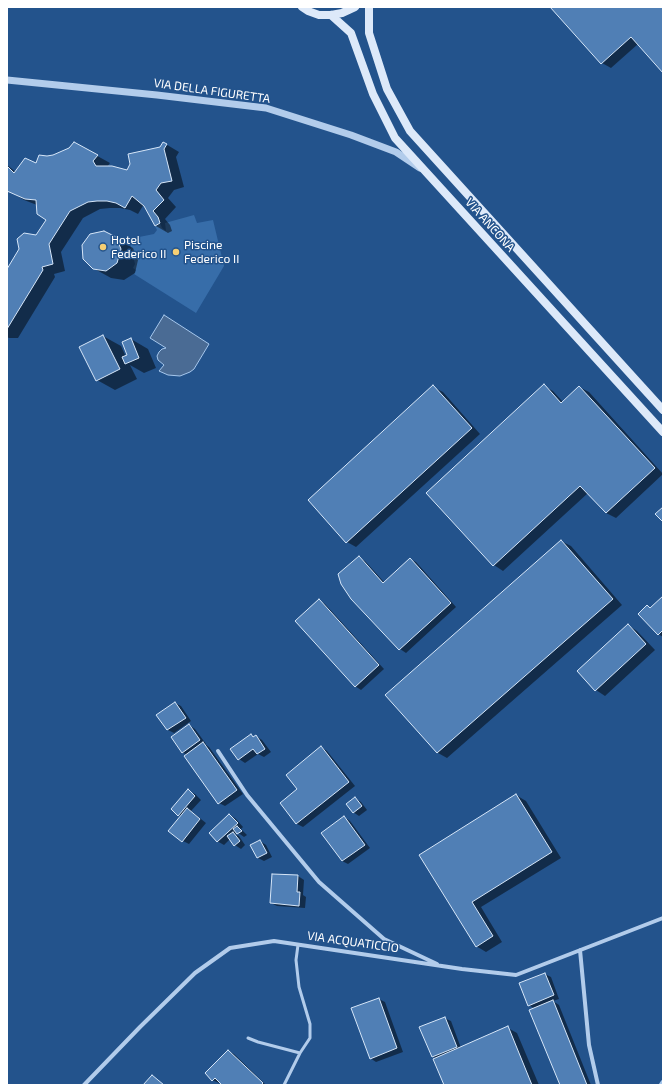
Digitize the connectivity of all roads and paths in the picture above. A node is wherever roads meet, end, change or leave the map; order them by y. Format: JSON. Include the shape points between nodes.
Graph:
{"nodes":[{"id":1,"x":302,"y":7,"type":"edge"},
{"id":2,"x":356,"y":7,"type":"edge"},
{"id":3,"x":369,"y":7,"type":"edge"},
{"id":4,"x":331,"y":15,"type":"junction"},
{"id":5,"x":7,"y":80,"type":"edge"},
{"id":6,"x":426,"y":173,"type":"junction"},
{"id":7,"x":663,"y":410,"type":"edge"},
{"id":8,"x":663,"y":432,"type":"edge"},
{"id":9,"x":218,"y":751,"type":"dead end"},
{"id":10,"x":663,"y":918,"type":"edge"},
{"id":11,"x":298,"y":945,"type":"junction"},
{"id":12,"x":580,"y":950,"type":"junction"},
{"id":13,"x":441,"y":965,"type":"junction"},
{"id":14,"x":248,"y":1038,"type":"dead end"},
{"id":15,"x":300,"y":1054,"type":"junction"},
{"id":16,"x":84,"y":1085,"type":"edge"},
{"id":17,"x":284,"y":1085,"type":"edge"},
{"id":18,"x":598,"y":1085,"type":"edge"}],
"edges":[{"from":1,"to":4,"type":"main road","via":[[319,15]]},
{"from":2,"to":4,"type":"main road","via":[[342,14]]},
{"from":3,"to":7,"type":"main road","name":"VIA ANCONA","via":[[369,33],[387,89],[410,131]]},
{"from":4,"to":6,"type":"main road","name":"VIA ANCONA","via":[[351,33],[373,94],[395,138]]},
{"from":5,"to":6,"type":"street","name":"VIA DELLA FIGURETTA","via":[[266,108],[396,152]]},
{"from":6,"to":8,"type":"main road","name":"VIA ANCONA"},
{"from":9,"to":13,"type":"street","via":[[247,795],[320,882],[384,938]]},
{"from":10,"to":12,"type":"street","name":"VIA ACQUATICCIO"},
{"from":11,"to":13,"type":"street","name":"VIA ACQUATICCIO"},
{"from":11,"to":15,"type":"lane","via":[[296,960],[299,987],[310,1024],[310,1038]]},
{"from":11,"to":16,"type":"street","name":"VIA ACQUATICCIO","via":[[274,941],[230,948],[195,973]]},
{"from":12,"to":13,"type":"street","name":"VIA ACQUATICCIO","via":[[516,975]]},
{"from":12,"to":18,"type":"street","via":[[589,1044]]},
{"from":14,"to":15,"type":"lane"},
{"from":15,"to":17,"type":"lane"}]}
